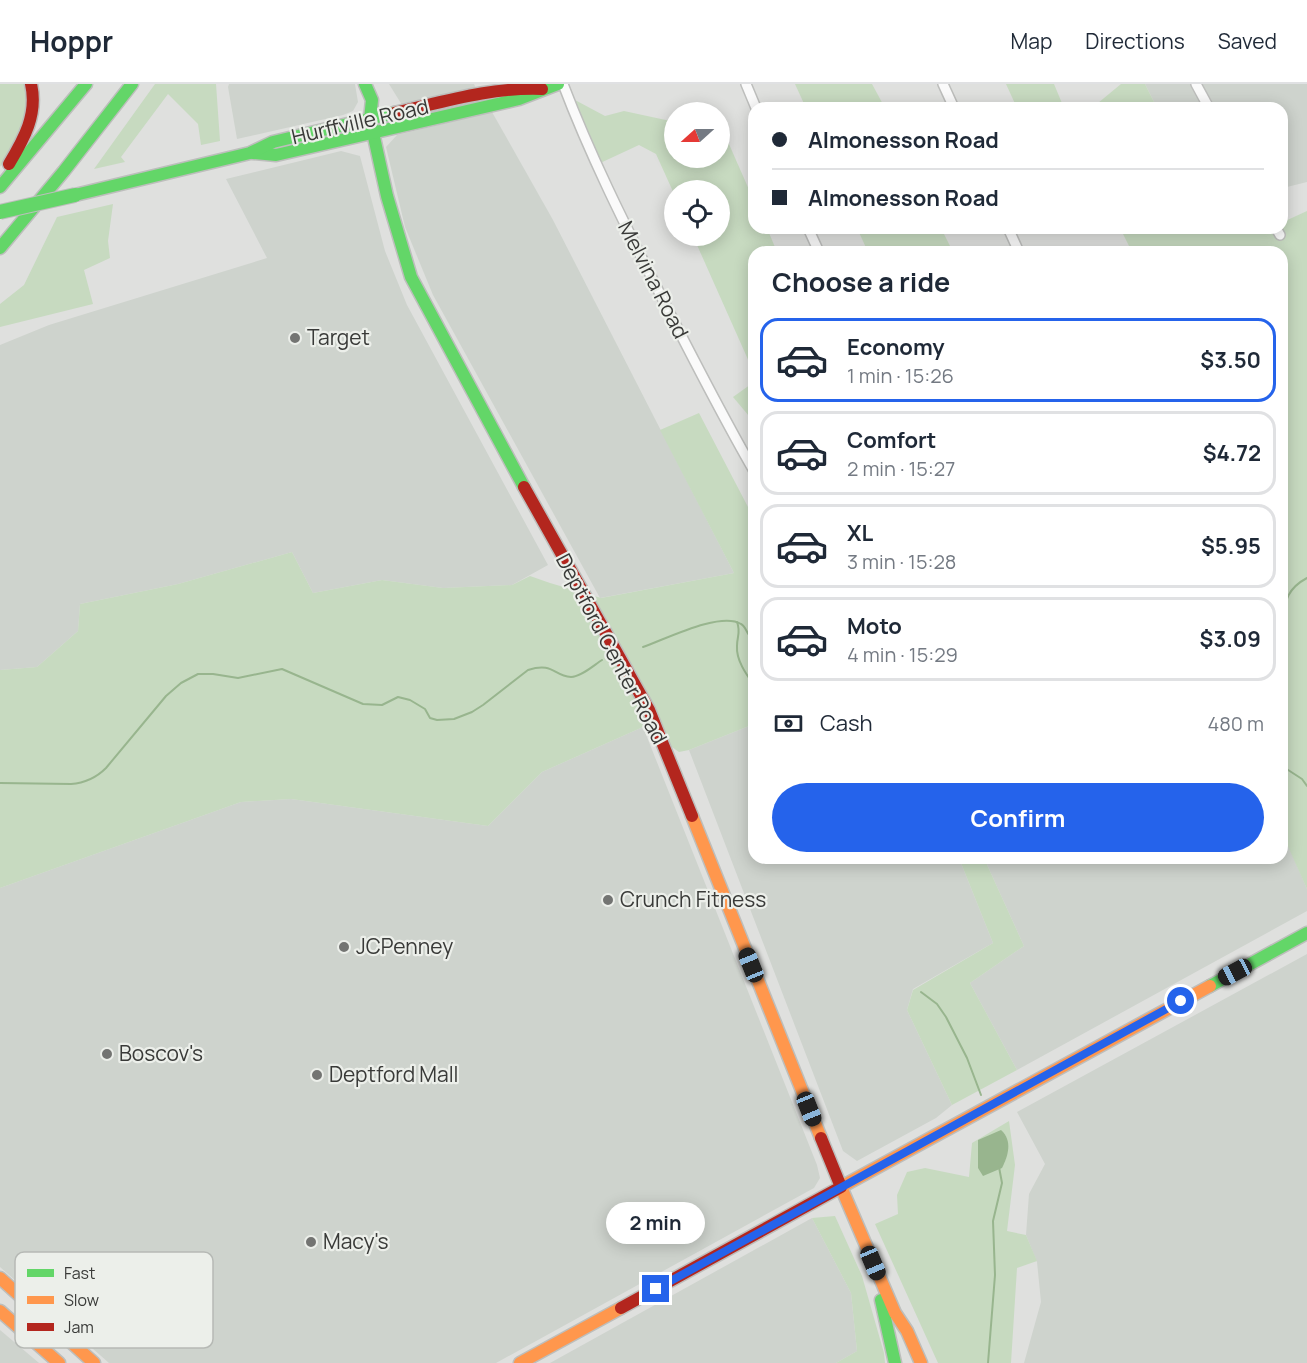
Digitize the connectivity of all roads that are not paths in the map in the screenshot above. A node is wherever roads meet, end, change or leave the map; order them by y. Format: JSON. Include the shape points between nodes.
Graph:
{"nodes":[{"id":1,"x":32,"y":84,"type":"edge"},
{"id":2,"x":86,"y":84,"type":"edge"},
{"id":3,"x":132,"y":84,"type":"edge"},
{"id":4,"x":365,"y":84,"type":"edge"},
{"id":5,"x":560,"y":84,"type":"edge"},
{"id":6,"x":746,"y":84,"type":"edge"},
{"id":7,"x":943,"y":84,"type":"edge"},
{"id":8,"x":1196,"y":84,"type":"edge"},
{"id":9,"x":754,"y":102,"type":"edge"},
{"id":10,"x":951,"y":102,"type":"edge"},
{"id":11,"x":1206,"y":102,"type":"edge"},
{"id":12,"x":371,"y":126,"type":"junction"},
{"id":13,"x":0,"y":178,"type":"edge"},
{"id":14,"x":0,"y":187,"type":"edge"},
{"id":15,"x":0,"y":212,"type":"edge"},
{"id":16,"x":0,"y":248,"type":"edge"},
{"id":17,"x":748,"y":461,"type":"edge"},
{"id":18,"x":1307,"y":933,"type":"edge"},
{"id":19,"x":842,"y":1187,"type":"junction"},
{"id":20,"x":0,"y":1278,"type":"edge"},
{"id":21,"x":881,"y":1281,"type":"junction"},
{"id":22,"x":15,"y":1292,"type":"edge"},
{"id":23,"x":0,"y":1311,"type":"edge"},
{"id":24,"x":15,"y":1324,"type":"edge"},
{"id":25,"x":42,"y":1348,"type":"edge"},
{"id":26,"x":77,"y":1348,"type":"edge"},
{"id":27,"x":916,"y":1359,"type":"edge"},
{"id":28,"x":59,"y":1363,"type":"edge"},
{"id":29,"x":94,"y":1363,"type":"edge"},
{"id":30,"x":520,"y":1363,"type":"edge"},
{"id":31,"x":895,"y":1363,"type":"edge"},
{"id":32,"x":929,"y":1363,"type":"edge"}],
"edges":[{"from":1,"to":13,"type":"main road","via":[[34,105],[28,129]]},
{"from":2,"to":14,"type":"main road"},
{"from":3,"to":16,"type":"main road"},
{"from":4,"to":12,"type":"main road","name":"Deptford Center Road","via":[[372,100]]},
{"from":5,"to":12,"type":"main road","name":"Hurffville Road","via":[[542,89],[488,91]]},
{"from":5,"to":17,"type":"street","name":"Melvina Road","via":[[640,254]]},
{"from":6,"to":9,"type":"street"},
{"from":7,"to":10,"type":"street"},
{"from":8,"to":11,"type":"street"},
{"from":12,"to":15,"type":"main road","name":"Hurffville Road","bridge":true,"via":[[273,142],[250,153]]},
{"from":12,"to":19,"type":"main road","name":"Deptford Center Road","via":[[396,233],[411,277],[649,710]]},
{"from":18,"to":19,"type":"main road"},
{"from":19,"to":21,"type":"main road","name":"Deptford Center Road"},
{"from":19,"to":30,"type":"main road"},
{"from":20,"to":22,"type":"main road"},
{"from":21,"to":27,"type":"main road","name":"Deptford Center Road","via":[[907,1331]]},
{"from":21,"to":31,"type":"main road","via":[[881,1305]]},
{"from":23,"to":24,"type":"main road"},
{"from":25,"to":28,"type":"main road"},
{"from":26,"to":29,"type":"main road"},
{"from":27,"to":32,"type":"main road"}]}
